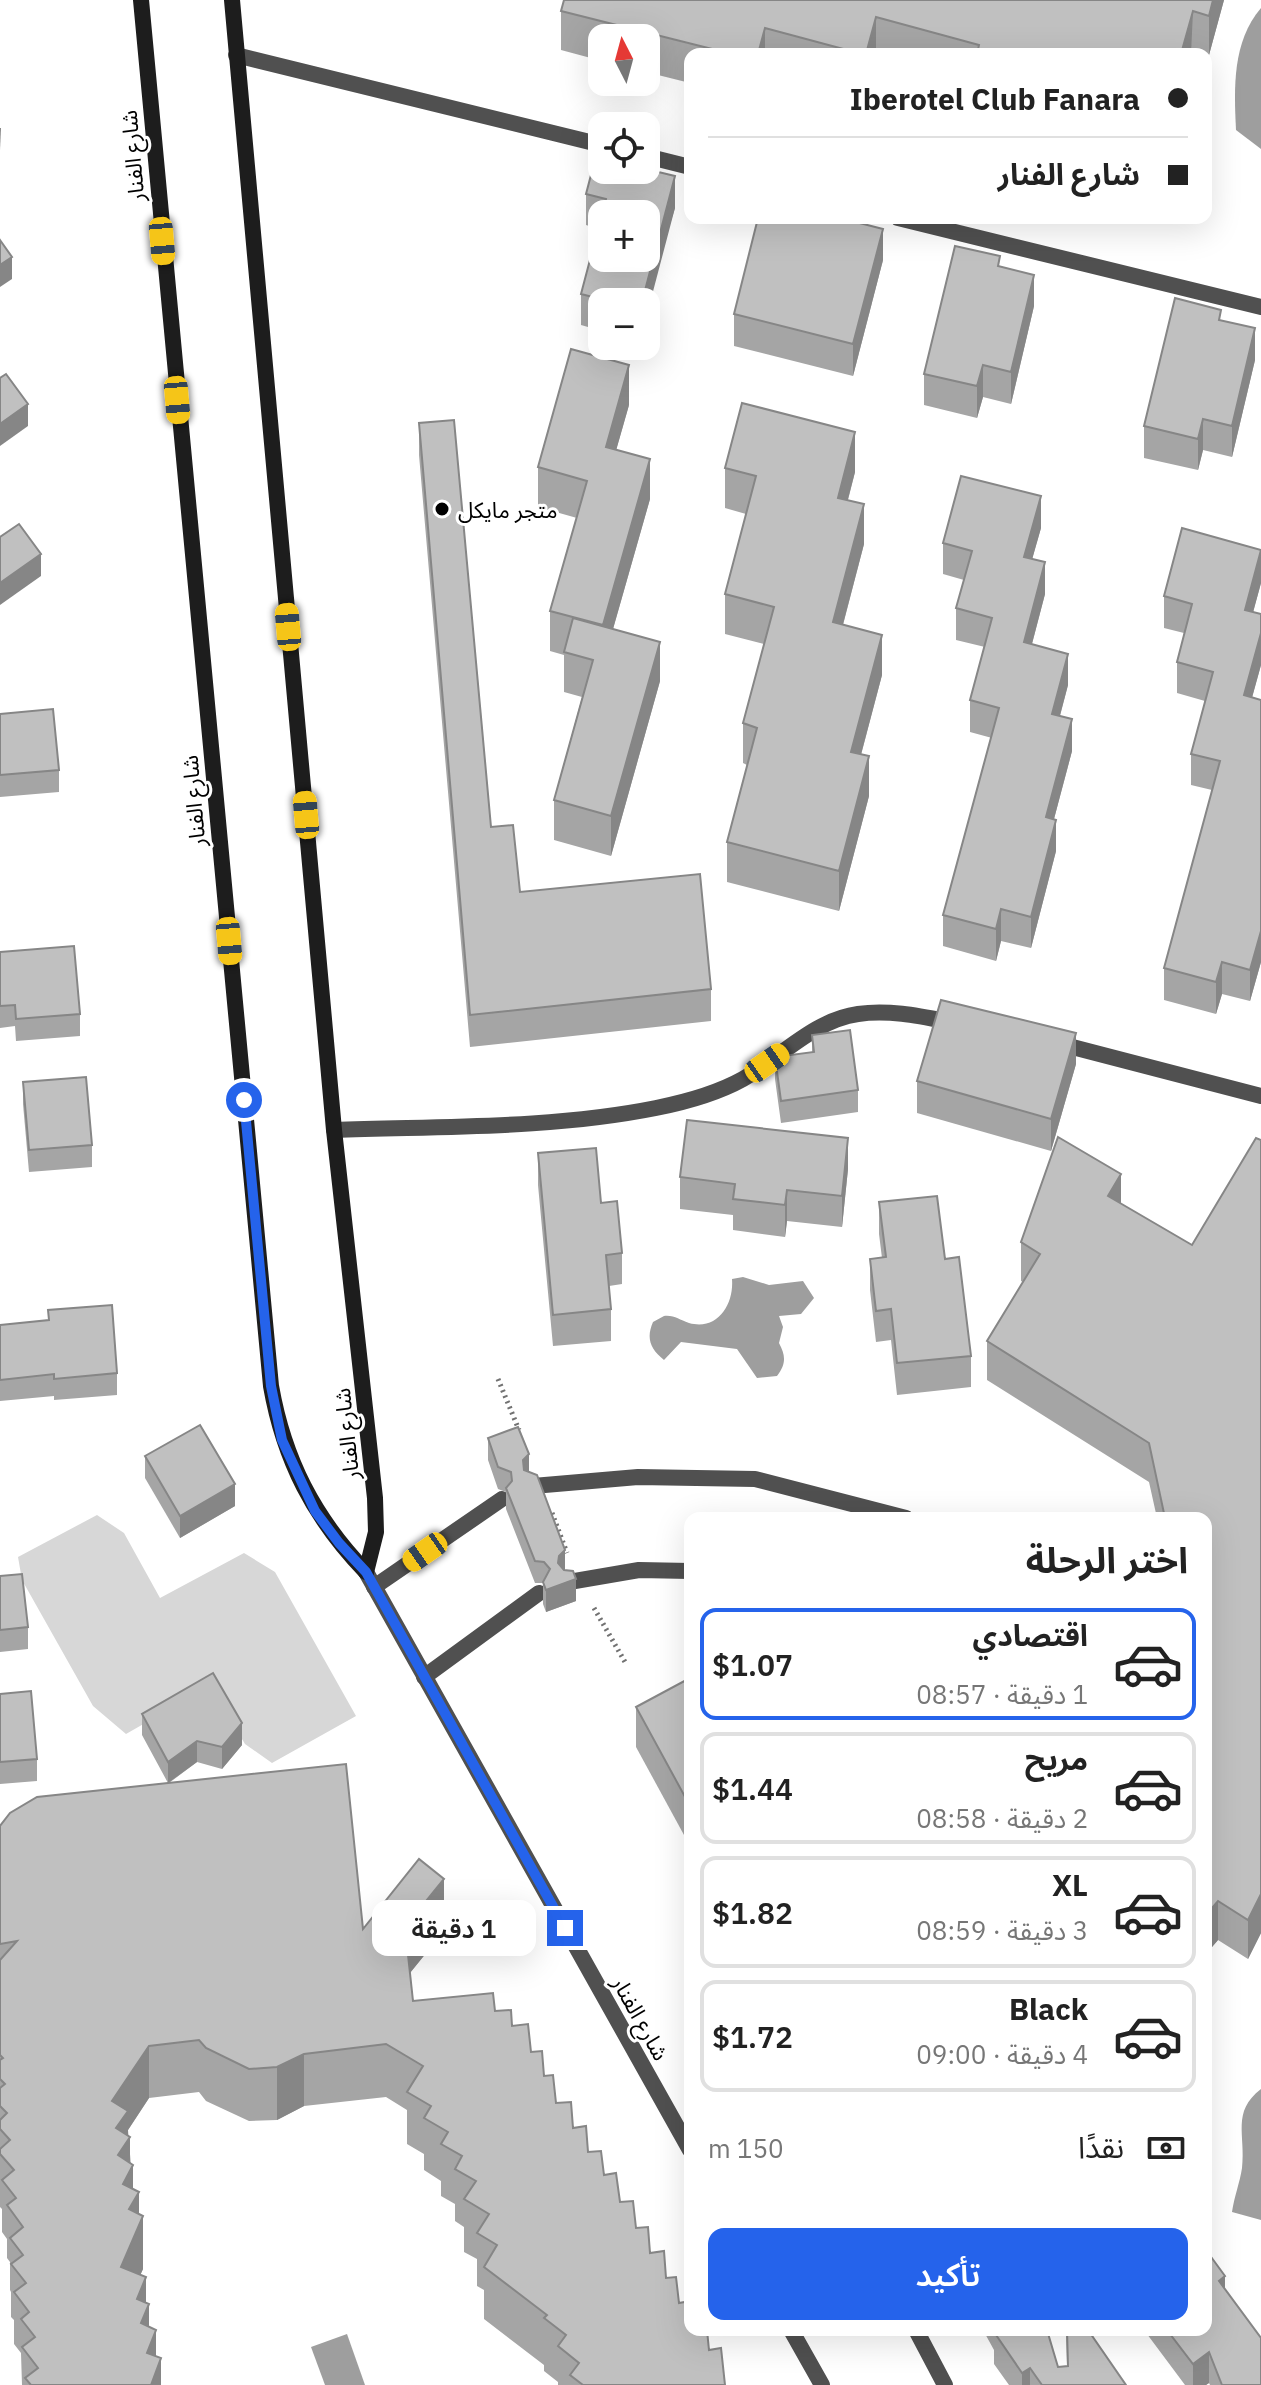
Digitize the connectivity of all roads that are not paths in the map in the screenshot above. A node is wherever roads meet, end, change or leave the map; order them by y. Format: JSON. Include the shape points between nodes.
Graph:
{"nodes":[{"id":1,"x":141,"y":0,"type":"edge"},
{"id":2,"x":232,"y":0,"type":"edge"},
{"id":3,"x":236,"y":55,"type":"junction"},
{"id":4,"x":588,"y":142,"type":"edge"},
{"id":5,"x":660,"y":160,"type":"edge"},
{"id":6,"x":684,"y":166,"type":"edge"},
{"id":7,"x":922,"y":224,"type":"edge"},
{"id":8,"x":1261,"y":307,"type":"edge"},
{"id":9,"x":966,"y":1025,"type":"edge"},
{"id":10,"x":1043,"y":1040,"type":"edge"},
{"id":11,"x":1261,"y":1096,"type":"edge"},
{"id":12,"x":334,"y":1130,"type":"junction"},
{"id":13,"x":536,"y":1485,"type":"edge"},
{"id":14,"x":502,"y":1499,"type":"dead end"},
{"id":15,"x":883,"y":1512,"type":"edge"},
{"id":16,"x":684,"y":1571,"type":"edge"},
{"id":17,"x":370,"y":1579,"type":"junction"},
{"id":18,"x":573,"y":1581,"type":"edge"},
{"id":19,"x":539,"y":1593,"type":"dead end"},
{"id":20,"x":424,"y":1677,"type":"junction"},
{"id":21,"x":684,"y":2139,"type":"edge"},
{"id":22,"x":794,"y":2336,"type":"edge"},
{"id":23,"x":919,"y":2336,"type":"edge"},
{"id":24,"x":822,"y":2385,"type":"edge"},
{"id":25,"x":945,"y":2385,"type":"edge"}],
"edges":[{"from":1,"to":17,"type":"main road","name":"شارع الفنار","via":[[271,1386],[282,1440],[297,1476],[323,1522]]},
{"from":2,"to":3,"type":"main road","name":"شارع الفنار"},
{"from":3,"to":4,"type":"street"},
{"from":3,"to":12,"type":"main road","name":"شارع الفنار"},
{"from":5,"to":6,"type":"street"},
{"from":7,"to":8,"type":"street"},
{"from":9,"to":12,"type":"street","via":[[899,1014],[857,1014],[816,1029],[742,1080],[706,1096],[656,1108],[565,1122]]},
{"from":10,"to":11,"type":"street"},
{"from":12,"to":17,"type":"main road","name":"شارع الفنار","via":[[375,1498]]},
{"from":13,"to":15,"type":"street","via":[[638,1477],[755,1479]]},
{"from":14,"to":17,"type":"street"},
{"from":16,"to":18,"type":"street","via":[[639,1570]]},
{"from":17,"to":20,"type":"street","name":"شارع الفنار"},
{"from":19,"to":20,"type":"street"},
{"from":20,"to":21,"type":"street","name":"شارع الفنار"},
{"from":22,"to":24,"type":"street"},
{"from":23,"to":25,"type":"street"}]}
